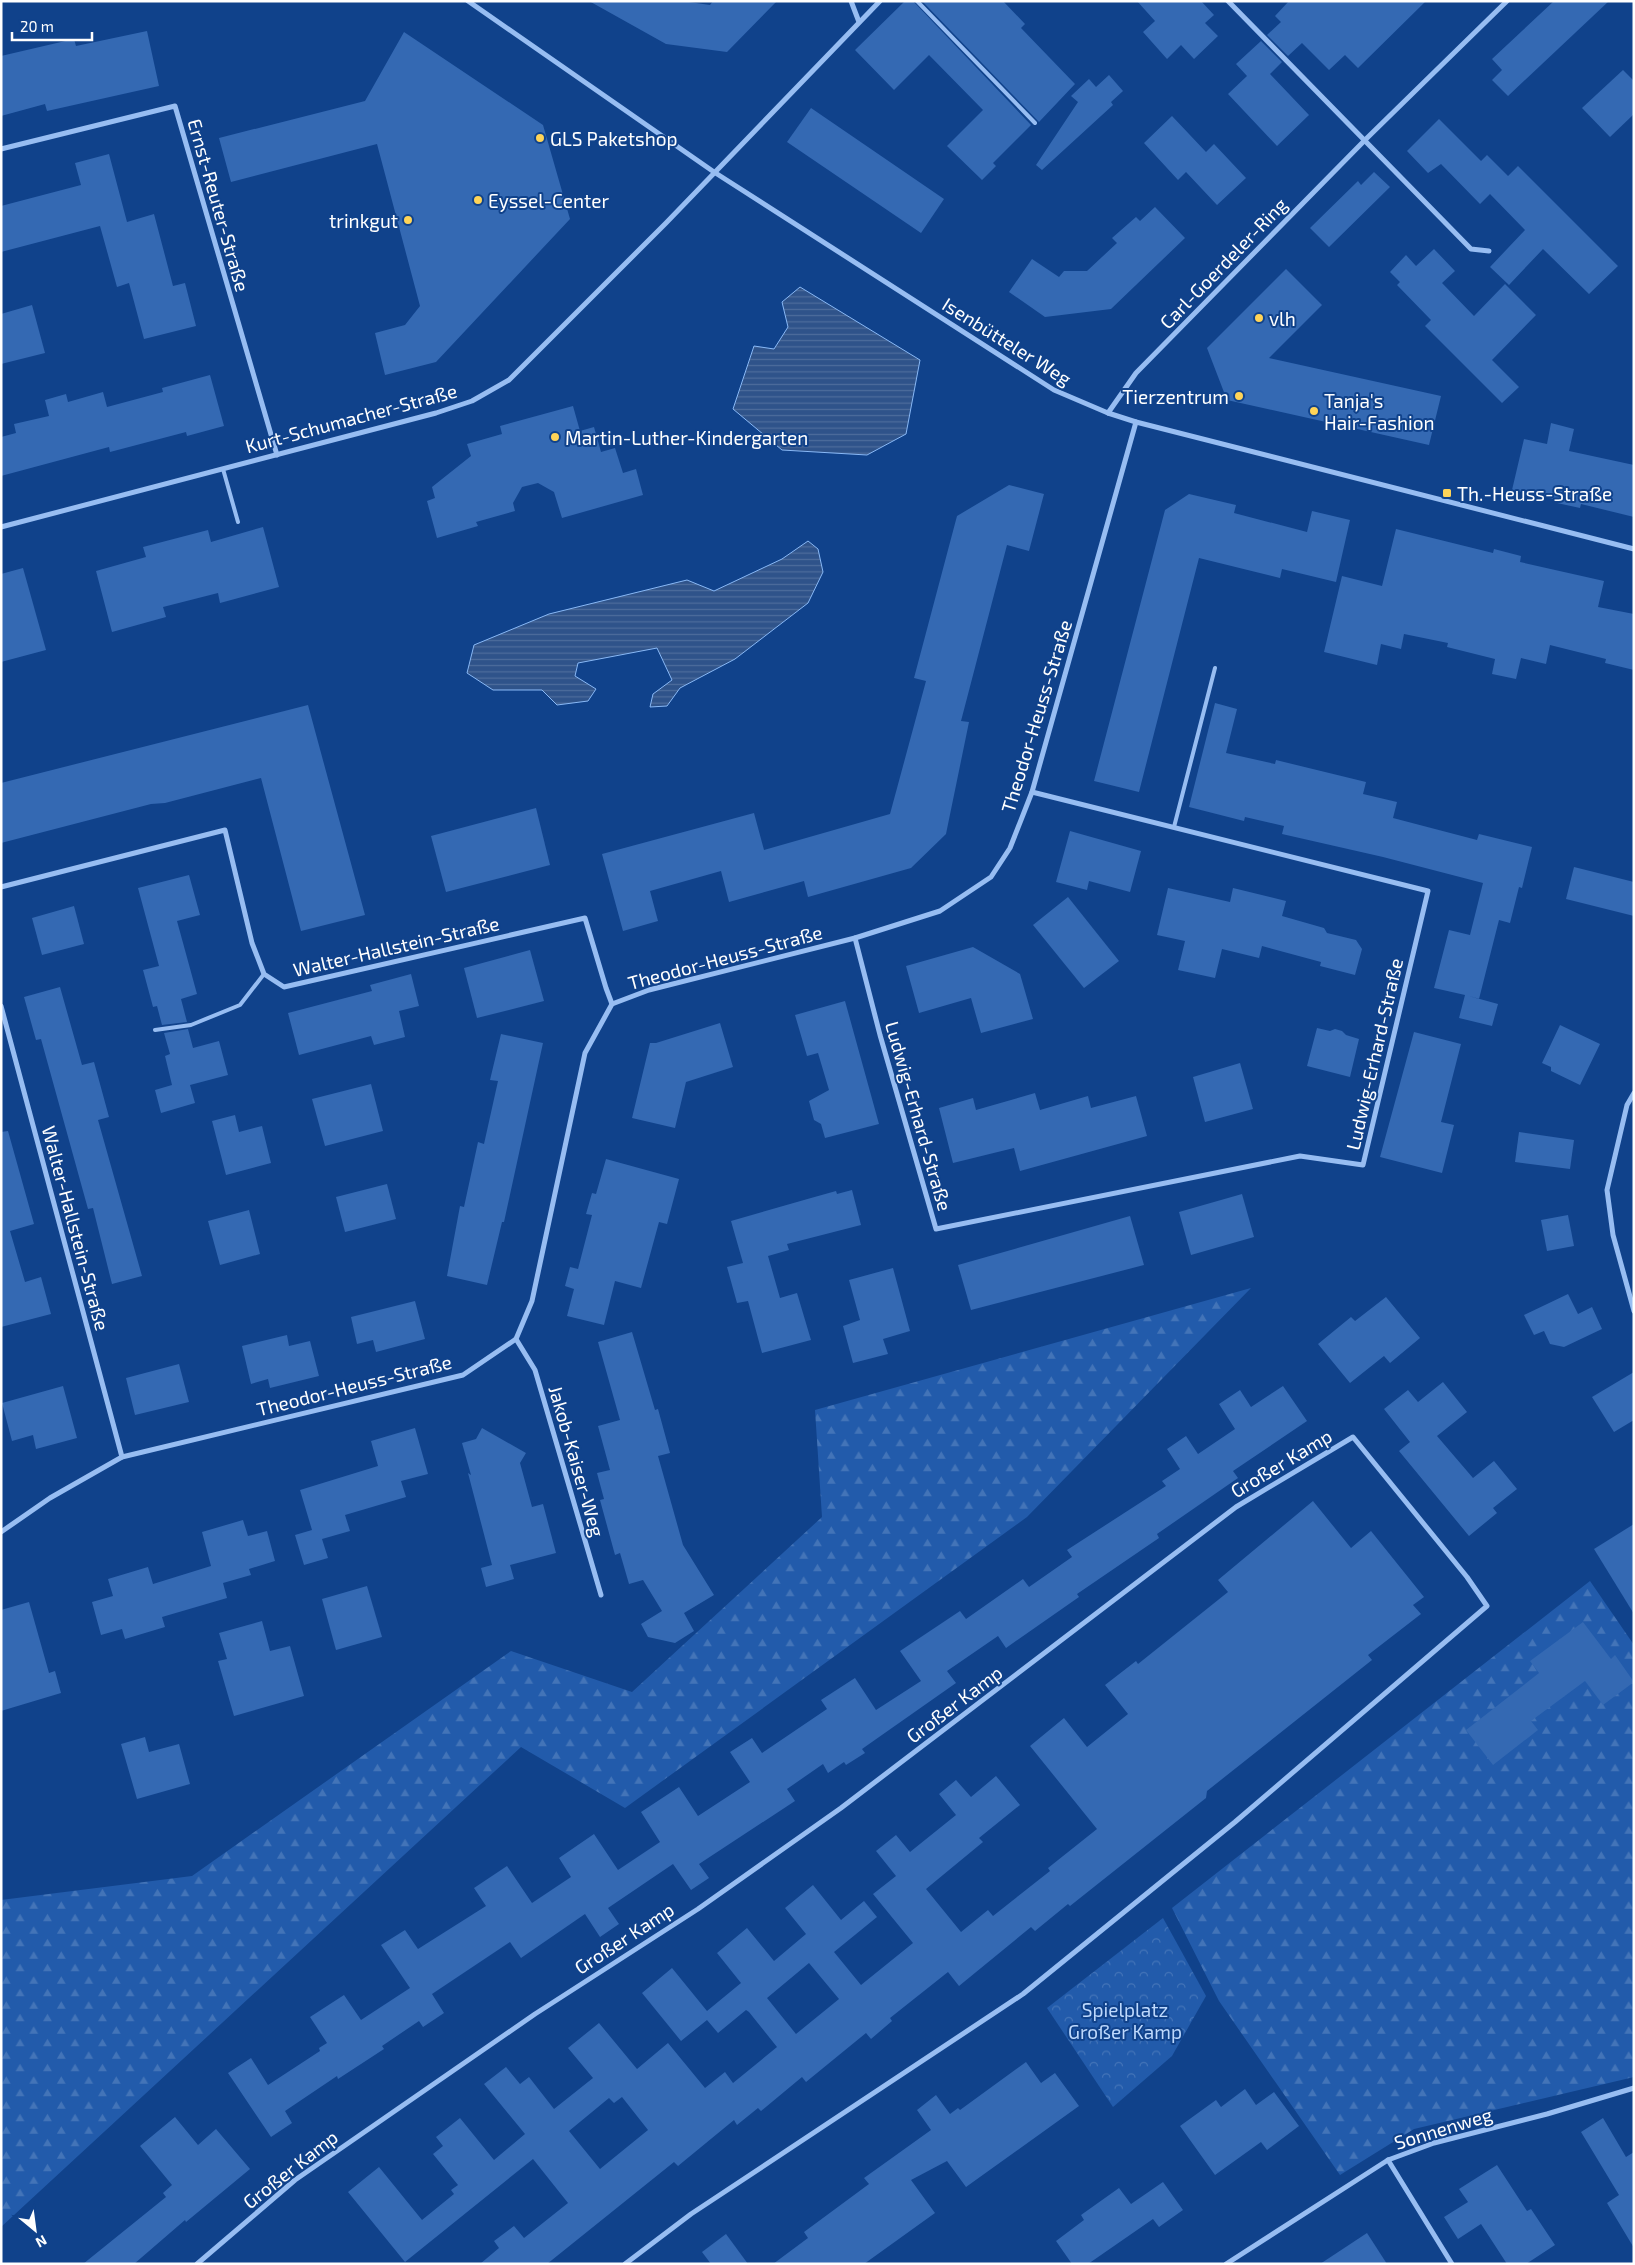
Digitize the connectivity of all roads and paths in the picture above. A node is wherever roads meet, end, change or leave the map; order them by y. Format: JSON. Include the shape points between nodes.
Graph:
{"nodes":[{"id":1,"x":468,"y":1,"type":"edge"},
{"id":2,"x":851,"y":1,"type":"edge"},
{"id":3,"x":880,"y":1,"type":"edge"},
{"id":4,"x":917,"y":1,"type":"edge"},
{"id":5,"x":1228,"y":1,"type":"edge"},
{"id":6,"x":1506,"y":1,"type":"edge"},
{"id":7,"x":859,"y":22,"type":"junction"},
{"id":8,"x":1035,"y":123,"type":"dead end"},
{"id":9,"x":1366,"y":139,"type":"junction"},
{"id":10,"x":1,"y":150,"type":"edge"},
{"id":11,"x":714,"y":172,"type":"junction"},
{"id":12,"x":1489,"y":251,"type":"dead end"},
{"id":13,"x":1108,"y":413,"type":"junction"},
{"id":14,"x":1136,"y":422,"type":"junction"},
{"id":15,"x":277,"y":455,"type":"junction"},
{"id":16,"x":223,"y":468,"type":"junction"},
{"id":17,"x":238,"y":522,"type":"dead end"},
{"id":18,"x":1,"y":527,"type":"edge"},
{"id":19,"x":1634,"y":549,"type":"edge"},
{"id":20,"x":1215,"y":668,"type":"dead end"},
{"id":21,"x":1032,"y":792,"type":"junction"},
{"id":22,"x":1174,"y":827,"type":"junction"},
{"id":23,"x":1,"y":887,"type":"edge"},
{"id":24,"x":855,"y":938,"type":"junction"},
{"id":25,"x":264,"y":974,"type":"junction"},
{"id":26,"x":612,"y":1004,"type":"junction"},
{"id":27,"x":1,"y":1006,"type":"edge"},
{"id":28,"x":155,"y":1030,"type":"dead end"},
{"id":29,"x":1634,"y":1093,"type":"edge"},
{"id":30,"x":1634,"y":1311,"type":"edge"},
{"id":31,"x":516,"y":1340,"type":"junction"},
{"id":32,"x":122,"y":1456,"type":"junction"},
{"id":33,"x":1,"y":1532,"type":"edge"},
{"id":34,"x":602,"y":1595,"type":"dead end"},
{"id":35,"x":1634,"y":2088,"type":"edge"},
{"id":36,"x":1388,"y":2160,"type":"junction"},
{"id":37,"x":197,"y":2264,"type":"edge"},
{"id":38,"x":625,"y":2264,"type":"edge"},
{"id":39,"x":1226,"y":2264,"type":"edge"},
{"id":40,"x":1452,"y":2264,"type":"edge"}],
"edges":[{"from":1,"to":11,"type":"street","name":"Isenbütteler Weg"},
{"from":2,"to":7,"type":"street"},
{"from":3,"to":7,"type":"street","name":"Kurt-Schumacher-Straße"},
{"from":4,"to":8,"type":"lane"},
{"from":5,"to":9,"type":"street"},
{"from":6,"to":9,"type":"street","name":"Carl-Goerdeler-Ring"},
{"from":7,"to":11,"type":"street","name":"Kurt-Schumacher-Straße"},
{"from":9,"to":12,"type":"street","via":[[1471,249]]},
{"from":9,"to":13,"type":"street","name":"Carl-Goerdeler-Ring","via":[[1136,373]]},
{"from":10,"to":15,"type":"street","name":"Ernst-Reuter-Straße","via":[[175,106]]},
{"from":11,"to":13,"type":"street","name":"Isenbütteler Weg","via":[[1054,390]]},
{"from":11,"to":15,"type":"street","name":"Kurt-Schumacher-Straße","via":[[509,380],[472,401],[436,413]]},
{"from":13,"to":14,"type":"street","name":"Isenbütteler Weg"},
{"from":14,"to":19,"type":"street","name":"Isenbütteler Weg"},
{"from":14,"to":21,"type":"street","name":"Theodor-Heuss-Straße"},
{"from":15,"to":16,"type":"street","name":"Kurt-Schumacher-Straße"},
{"from":16,"to":17,"type":"lane"},
{"from":16,"to":18,"type":"street","name":"Kurt-Schumacher-Straße"},
{"from":20,"to":22,"type":"lane"},
{"from":21,"to":22,"type":"street","name":"Ludwig-Erhard-Straße"},
{"from":21,"to":24,"type":"street","name":"Theodor-Heuss-Straße","via":[[1010,848],[991,877],[940,911]]},
{"from":22,"to":24,"type":"street","name":"Ludwig-Erhard-Straße","via":[[1428,891],[1363,1165],[1300,1156],[936,1229]]},
{"from":23,"to":25,"type":"street","via":[[225,830],[252,943]]},
{"from":24,"to":26,"type":"street","name":"Theodor-Heuss-Straße","via":[[649,990]]},
{"from":25,"to":26,"type":"street","name":"Walter-Hallstein-Straße","via":[[284,987],[585,918]]},
{"from":25,"to":28,"type":"lane","via":[[240,1005],[191,1025]]},
{"from":26,"to":31,"type":"street","name":"Theodor-Heuss-Straße","via":[[585,1053],[532,1301]]},
{"from":27,"to":32,"type":"street","name":"Walter-Hallstein-Straße"},
{"from":29,"to":30,"type":"street","via":[[1627,1105],[1607,1190],[1613,1235]]},
{"from":31,"to":32,"type":"street","name":"Theodor-Heuss-Straße","via":[[463,1375]]},
{"from":31,"to":34,"type":"street","name":"Jakob-Kaiser-Weg","via":[[535,1370]]},
{"from":32,"to":33,"type":"street","name":"Theodor-Heuss-Straße","via":[[50,1498]]},
{"from":35,"to":36,"type":"street","name":"Sonnenweg","via":[[1434,2143]]},
{"from":36,"to":39,"type":"street","name":"Sonnenweg"},
{"from":36,"to":40,"type":"street"},
{"from":37,"to":38,"type":"street","name":"Großer Kamp","via":[[294,2180],[535,2014],[698,1909],[841,1808],[1236,1507],[1353,1437],[1487,1606],[1243,1816],[1023,1994],[691,2214]]}]}
